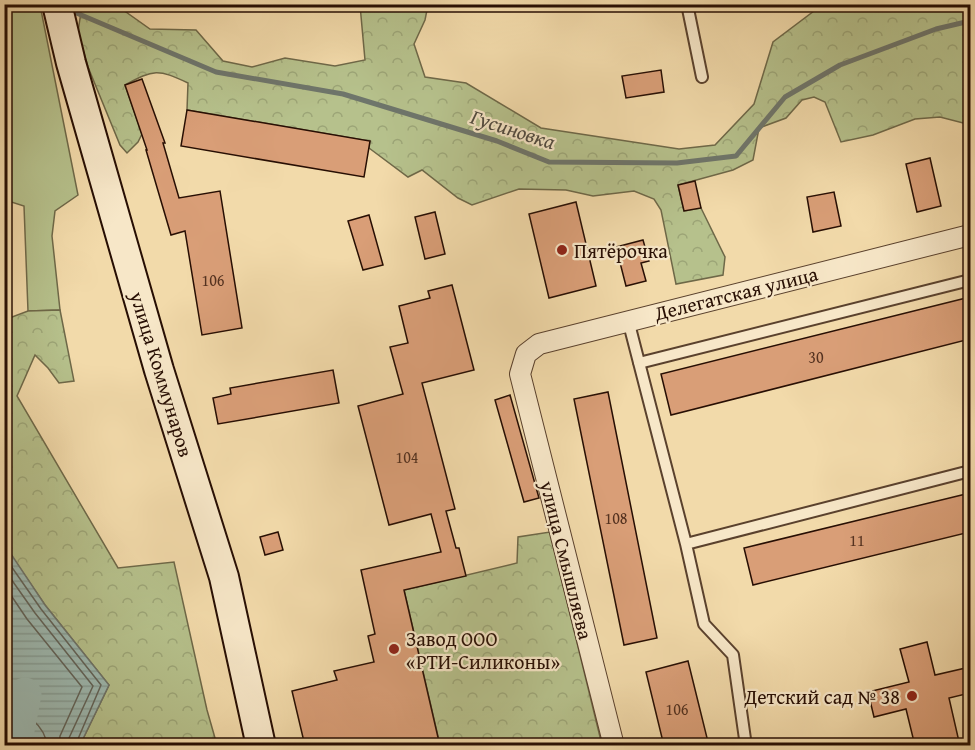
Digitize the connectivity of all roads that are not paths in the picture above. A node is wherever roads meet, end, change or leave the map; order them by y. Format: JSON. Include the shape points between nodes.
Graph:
{"nodes":[{"id":1,"x":57,"y":4,"type":"edge"},
{"id":2,"x":687,"y":4,"type":"edge"},
{"id":3,"x":702,"y":77,"type":"dead end"},
{"id":4,"x":970,"y":235,"type":"edge"},
{"id":5,"x":970,"y":280,"type":"edge"},
{"id":6,"x":628,"y":320,"type":"junction"},
{"id":7,"x":639,"y":363,"type":"junction"},
{"id":8,"x":520,"y":374,"type":"joint"},
{"id":9,"x":970,"y":471,"type":"edge"},
{"id":10,"x":686,"y":544,"type":"junction"},
{"id":11,"x":261,"y":746,"type":"edge"},
{"id":12,"x":614,"y":746,"type":"edge"},
{"id":13,"x":746,"y":746,"type":"edge"}],
"edges":[{"from":1,"to":11,"type":"main road","name":"улица Коммунаров","via":[[159,370],[224,578]]},
{"from":2,"to":3,"type":"lane"},
{"from":4,"to":6,"type":"street","name":"Делегатская улица"},
{"from":5,"to":7,"type":"lane"},
{"from":6,"to":7,"type":"lane"},
{"from":6,"to":8,"type":"street","name":"Делегатская улица","via":[[539,344],[526,354]]},
{"from":7,"to":10,"type":"lane"},
{"from":8,"to":12,"type":"street","name":"улица Смышляева"},
{"from":9,"to":10,"type":"lane"},
{"from":10,"to":13,"type":"lane","via":[[704,624],[733,655]]}]}
